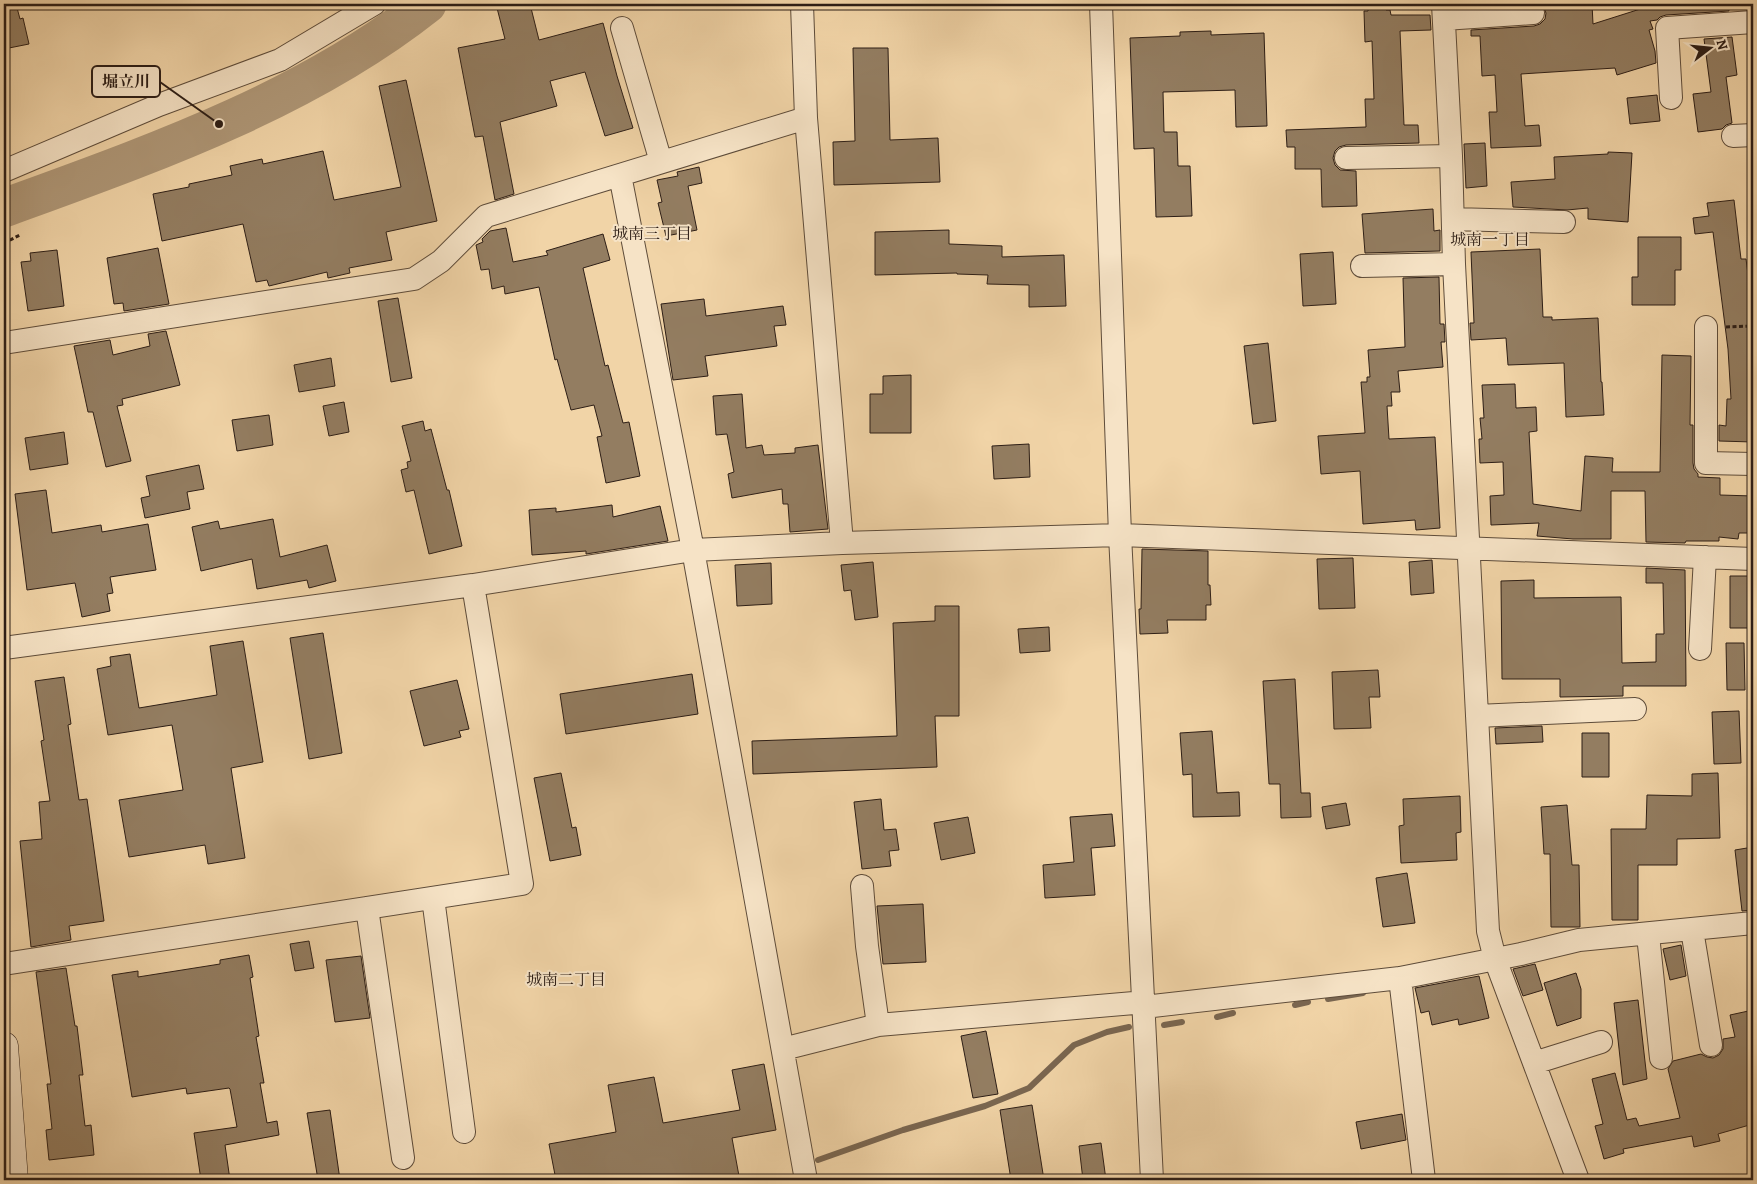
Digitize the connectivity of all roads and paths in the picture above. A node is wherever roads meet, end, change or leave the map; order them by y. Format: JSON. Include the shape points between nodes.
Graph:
{"nodes":[{"id":1,"x":374,"y":4,"type":"edge"},
{"id":2,"x":802,"y":4,"type":"edge"},
{"id":3,"x":1101,"y":4,"type":"edge"},
{"id":4,"x":1444,"y":11,"type":"edge"},
{"id":5,"x":1533,"y":13,"type":"dead end"},
{"id":6,"x":1753,"y":22,"type":"edge"},
{"id":7,"x":622,"y":28,"type":"dead end"},
{"id":8,"x":1671,"y":98,"type":"dead end"},
{"id":9,"x":806,"y":118,"type":"junction"},
{"id":10,"x":1451,"y":156,"type":"junction"},
{"id":11,"x":1346,"y":158,"type":"dead end"},
{"id":12,"x":660,"y":162,"type":"junction"},
{"id":13,"x":4,"y":171,"type":"edge"},
{"id":14,"x":620,"y":175,"type":"junction"},
{"id":15,"x":1453,"y":219,"type":"junction"},
{"id":16,"x":1564,"y":222,"type":"dead end"},
{"id":17,"x":20,"y":235,"type":"dead end"},
{"id":18,"x":4,"y":242,"type":"edge"},
{"id":19,"x":1454,"y":264,"type":"junction"},
{"id":20,"x":1362,"y":266,"type":"dead end"},
{"id":21,"x":1706,"y":327,"type":"dead end"},
{"id":22,"x":4,"y":343,"type":"edge"},
{"id":23,"x":1753,"y":464,"type":"edge"},
{"id":24,"x":1120,"y":535,"type":"junction"},
{"id":25,"x":842,"y":543,"type":"junction"},
{"id":26,"x":1469,"y":547,"type":"junction"},
{"id":27,"x":693,"y":550,"type":"junction"},
{"id":28,"x":1705,"y":557,"type":"junction"},
{"id":29,"x":1753,"y":559,"type":"edge"},
{"id":30,"x":473,"y":585,"type":"junction"},
{"id":31,"x":4,"y":648,"type":"edge"},
{"id":32,"x":1700,"y":649,"type":"dead end"},
{"id":33,"x":1634,"y":709,"type":"dead end"},
{"id":34,"x":1477,"y":716,"type":"junction"},
{"id":35,"x":862,"y":886,"type":"dead end"},
{"id":36,"x":433,"y":898,"type":"junction"},
{"id":37,"x":367,"y":908,"type":"junction"},
{"id":38,"x":1753,"y":923,"type":"edge"},
{"id":39,"x":1692,"y":930,"type":"junction"},
{"id":40,"x":1648,"y":934,"type":"junction"},
{"id":41,"x":1495,"y":959,"type":"junction"},
{"id":42,"x":4,"y":964,"type":"edge"},
{"id":43,"x":1400,"y":978,"type":"junction"},
{"id":44,"x":1144,"y":1007,"type":"junction"},
{"id":45,"x":878,"y":1025,"type":"junction"},
{"id":46,"x":1601,"y":1042,"type":"dead end"},
{"id":47,"x":1711,"y":1045,"type":"dead end"},
{"id":48,"x":4,"y":1046,"type":"edge"},
{"id":49,"x":783,"y":1049,"type":"junction"},
{"id":50,"x":1661,"y":1058,"type":"dead end"},
{"id":51,"x":1534,"y":1063,"type":"junction"},
{"id":52,"x":464,"y":1132,"type":"dead end"},
{"id":53,"x":402,"y":1158,"type":"dead end"},
{"id":54,"x":14,"y":1180,"type":"edge"},
{"id":55,"x":806,"y":1180,"type":"edge"},
{"id":56,"x":1152,"y":1180,"type":"edge"},
{"id":57,"x":1424,"y":1180,"type":"edge"},
{"id":58,"x":1578,"y":1180,"type":"edge"}],
"edges":[{"from":1,"to":13,"type":"street","via":[[280,60],[158,105]]},
{"from":2,"to":9,"type":"street"},
{"from":3,"to":24,"type":"street"},
{"from":4,"to":5,"type":"street"},
{"from":4,"to":10,"type":"street"},
{"from":6,"to":8,"type":"street","via":[[1667,28]]},
{"from":7,"to":12,"type":"street"},
{"from":9,"to":12,"type":"street"},
{"from":9,"to":25,"type":"street"},
{"from":10,"to":11,"type":"street"},
{"from":10,"to":15,"type":"street"},
{"from":12,"to":14,"type":"street"},
{"from":14,"to":22,"type":"street","via":[[486,216],[441,261],[414,280]]},
{"from":14,"to":27,"type":"street"},
{"from":15,"to":16,"type":"street"},
{"from":15,"to":19,"type":"street"},
{"from":17,"to":18,"type":"path"},
{"from":19,"to":20,"type":"street"},
{"from":19,"to":26,"type":"street"},
{"from":21,"to":23,"type":"street","via":[[1706,463]]},
{"from":24,"to":25,"type":"street"},
{"from":24,"to":26,"type":"street"},
{"from":24,"to":44,"type":"street"},
{"from":25,"to":27,"type":"street"},
{"from":26,"to":28,"type":"street"},
{"from":26,"to":34,"type":"street"},
{"from":27,"to":30,"type":"street"},
{"from":27,"to":49,"type":"street"},
{"from":28,"to":29,"type":"street"},
{"from":28,"to":32,"type":"street"},
{"from":30,"to":31,"type":"street"},
{"from":30,"to":36,"type":"street","via":[[522,884]]},
{"from":33,"to":34,"type":"street"},
{"from":34,"to":41,"type":"street","via":[[1488,930]]},
{"from":35,"to":45,"type":"street"},
{"from":36,"to":37,"type":"street"},
{"from":36,"to":52,"type":"street"},
{"from":37,"to":42,"type":"street"},
{"from":37,"to":53,"type":"street"},
{"from":38,"to":39,"type":"street"},
{"from":39,"to":40,"type":"street"},
{"from":39,"to":47,"type":"street"},
{"from":40,"to":41,"type":"street","via":[[1579,940]]},
{"from":40,"to":50,"type":"street"},
{"from":41,"to":43,"type":"street"},
{"from":41,"to":51,"type":"street"},
{"from":43,"to":44,"type":"street"},
{"from":43,"to":57,"type":"street"},
{"from":44,"to":45,"type":"street","via":[[1134,1003]]},
{"from":44,"to":56,"type":"street"},
{"from":45,"to":49,"type":"street"},
{"from":46,"to":51,"type":"street"},
{"from":48,"to":54,"type":"main road"},
{"from":49,"to":55,"type":"street"},
{"from":51,"to":58,"type":"street"}]}
